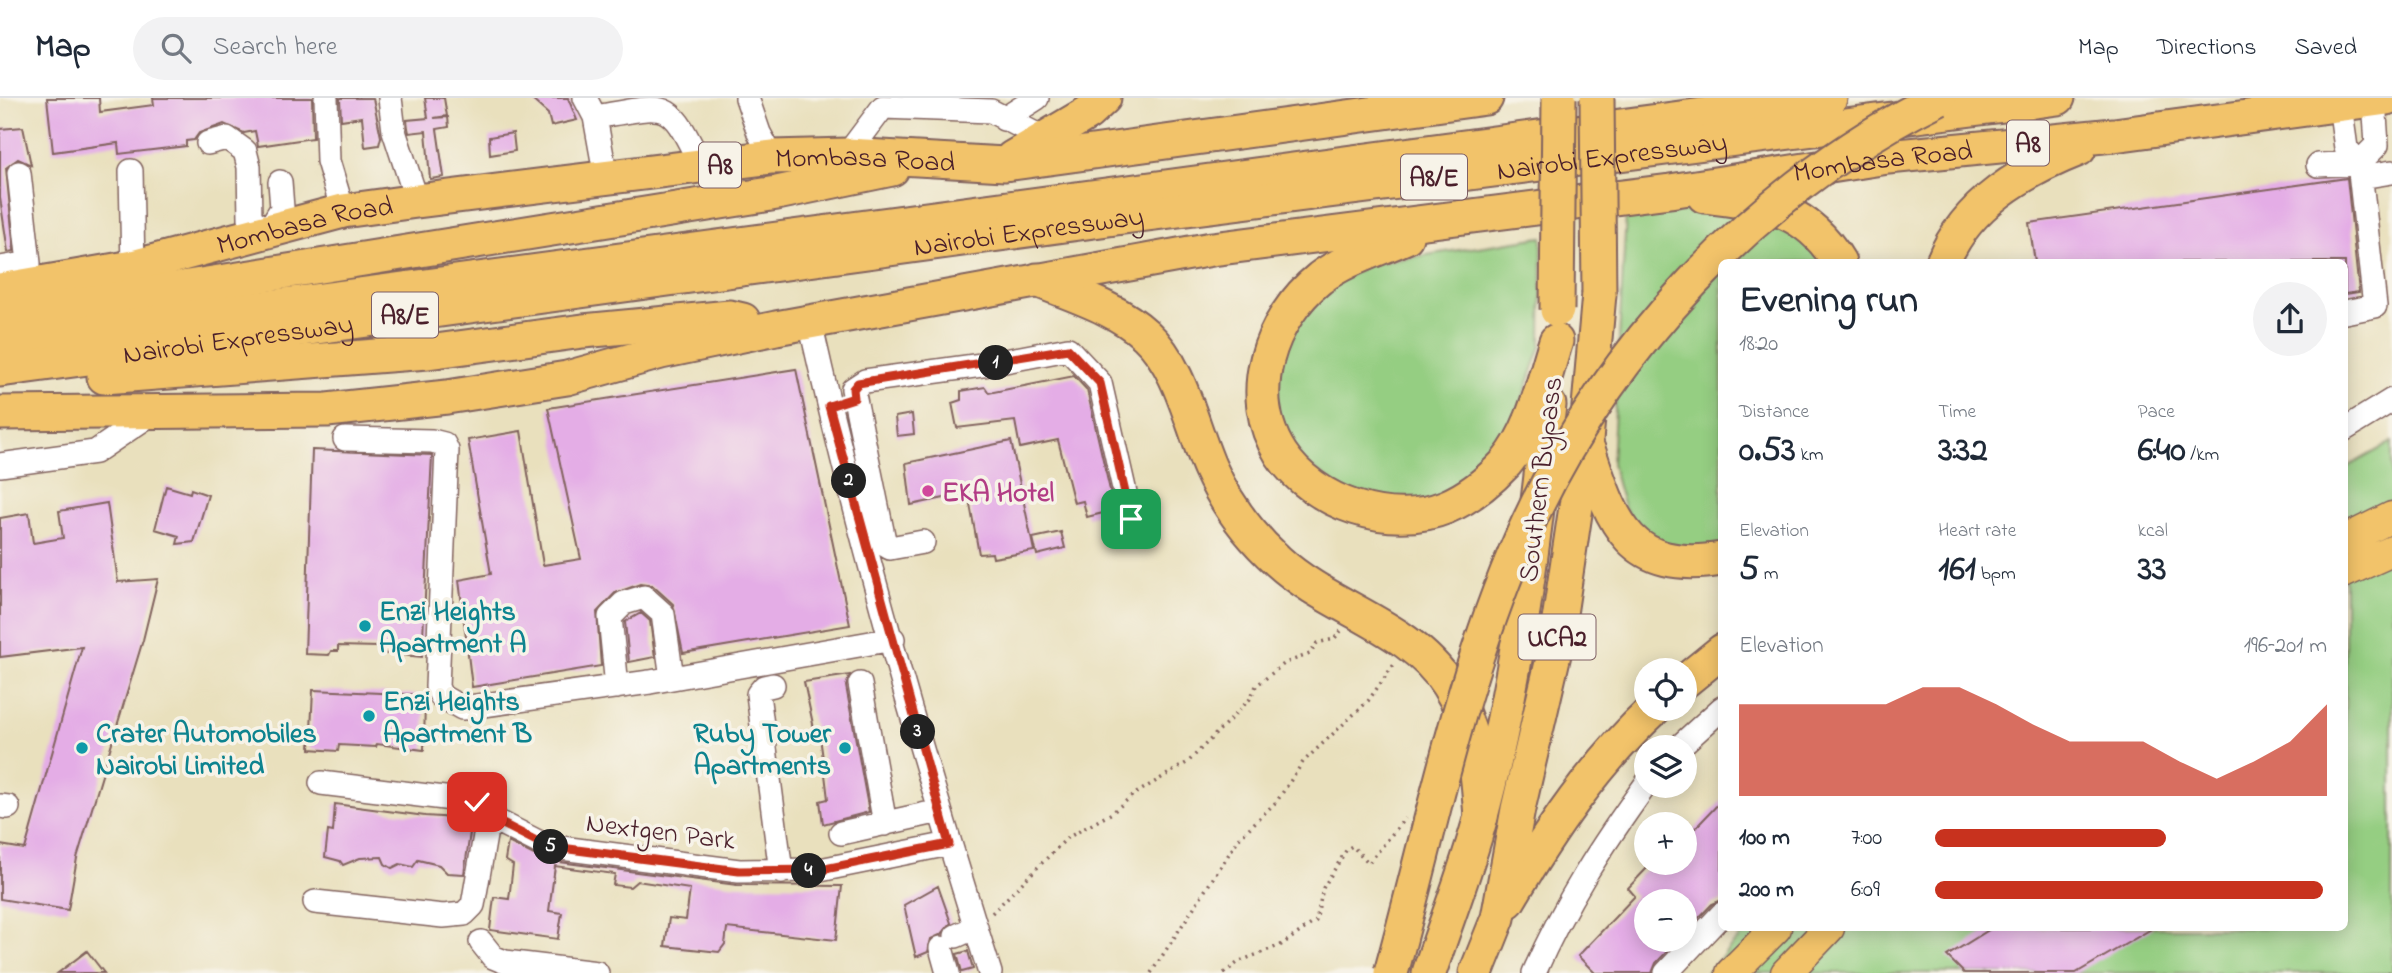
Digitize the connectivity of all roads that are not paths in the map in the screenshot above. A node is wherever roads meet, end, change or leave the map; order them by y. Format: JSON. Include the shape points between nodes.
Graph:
{"nodes":[{"id":1,"x":326,"y":98,"type":"edge"},
{"id":2,"x":390,"y":98,"type":"edge"},
{"id":3,"x":747,"y":98,"type":"edge"},
{"id":4,"x":1037,"y":98,"type":"edge"},
{"id":5,"x":1104,"y":98,"type":"edge"},
{"id":6,"x":1486,"y":98,"type":"edge"},
{"id":7,"x":1559,"y":98,"type":"edge"},
{"id":8,"x":1597,"y":98,"type":"edge"},
{"id":9,"x":1830,"y":98,"type":"edge"},
{"id":10,"x":1939,"y":98,"type":"edge"},
{"id":11,"x":2058,"y":98,"type":"edge"},
{"id":12,"x":2381,"y":99,"type":"edge"},
{"id":13,"x":1432,"y":101,"type":"edge"},
{"id":14,"x":2340,"y":105,"type":"junction"},
{"id":15,"x":590,"y":107,"type":"edge"},
{"id":16,"x":1004,"y":119,"type":"junction"},
{"id":17,"x":2114,"y":135,"type":"junction"},
{"id":18,"x":1043,"y":138,"type":"junction"},
{"id":19,"x":208,"y":143,"type":"dead end"},
{"id":20,"x":847,"y":155,"type":"junction"},
{"id":21,"x":772,"y":158,"type":"junction"},
{"id":22,"x":937,"y":160,"type":"junction"},
{"id":23,"x":1005,"y":164,"type":"junction"},
{"id":24,"x":2318,"y":165,"type":"dead end"},
{"id":25,"x":702,"y":167,"type":"junction"},
{"id":26,"x":2360,"y":170,"type":"junction"},
{"id":27,"x":131,"y":171,"type":"dead end"},
{"id":28,"x":2392,"y":172,"type":"edge"},
{"id":29,"x":19,"y":173,"type":"dead end"},
{"id":30,"x":606,"y":178,"type":"junction"},
{"id":31,"x":281,"y":182,"type":"dead end"},
{"id":32,"x":1670,"y":191,"type":"junction"},
{"id":33,"x":417,"y":201,"type":"junction"},
{"id":34,"x":343,"y":211,"type":"junction"},
{"id":35,"x":1440,"y":222,"type":"junction"},
{"id":36,"x":268,"y":231,"type":"junction"},
{"id":37,"x":809,"y":248,"type":"junction"},
{"id":38,"x":1837,"y":259,"type":"edge"},
{"id":39,"x":1944,"y":259,"type":"edge"},
{"id":40,"x":133,"y":267,"type":"junction"},
{"id":41,"x":0,"y":268,"type":"edge"},
{"id":42,"x":19,"y":279,"type":"edge"},
{"id":43,"x":1037,"y":280,"type":"junction"},
{"id":44,"x":2348,"y":311,"type":"edge"},
{"id":45,"x":0,"y":317,"type":"edge"},
{"id":46,"x":810,"y":322,"type":"junction"},
{"id":47,"x":1557,"y":326,"type":"junction"},
{"id":48,"x":776,"y":328,"type":"junction"},
{"id":49,"x":0,"y":342,"type":"edge"},
{"id":50,"x":0,"y":370,"type":"edge"},
{"id":51,"x":0,"y":381,"type":"edge"},
{"id":52,"x":2392,"y":400,"type":"edge"},
{"id":53,"x":855,"y":406,"type":"junction"},
{"id":54,"x":157,"y":410,"type":"junction"},
{"id":55,"x":0,"y":413,"type":"edge"},
{"id":56,"x":831,"y":413,"type":"junction"},
{"id":57,"x":2348,"y":427,"type":"edge"},
{"id":58,"x":345,"y":439,"type":"dead end"},
{"id":59,"x":1586,"y":440,"type":"junction"},
{"id":60,"x":0,"y":465,"type":"edge"},
{"id":61,"x":2392,"y":517,"type":"edge"},
{"id":62,"x":1131,"y":519,"type":"dead end"},
{"id":63,"x":2348,"y":539,"type":"edge"},
{"id":64,"x":923,"y":542,"type":"dead end"},
{"id":65,"x":2392,"y":551,"type":"edge"},
{"id":66,"x":1718,"y":560,"type":"edge"},
{"id":67,"x":2348,"y":571,"type":"edge"},
{"id":68,"x":892,"y":639,"type":"junction"},
{"id":69,"x":1718,"y":654,"type":"edge"},
{"id":70,"x":1697,"y":671,"type":"edge"},
{"id":71,"x":672,"y":678,"type":"junction"},
{"id":72,"x":860,"y":684,"type":"dead end"},
{"id":73,"x":773,"y":685,"type":"dead end"},
{"id":74,"x":617,"y":687,"type":"junction"},
{"id":75,"x":1718,"y":714,"type":"edge"},
{"id":76,"x":1641,"y":721,"type":"edge"},
{"id":77,"x":1693,"y":735,"type":"edge"},
{"id":78,"x":321,"y":783,"type":"dead end"},
{"id":79,"x":1636,"y":798,"type":"edge"},
{"id":80,"x":940,"y":811,"type":"junction"},
{"id":81,"x":1481,"y":817,"type":"junction"},
{"id":82,"x":497,"y":821,"type":"junction"},
{"id":83,"x":885,"y":824,"type":"junction"},
{"id":84,"x":841,"y":833,"type":"dead end"},
{"id":85,"x":949,"y":844,"type":"junction"},
{"id":86,"x":781,"y":872,"type":"junction"},
{"id":87,"x":315,"y":902,"type":"dead end"},
{"id":88,"x":1498,"y":918,"type":"junction"},
{"id":89,"x":1718,"y":918,"type":"edge"},
{"id":90,"x":1773,"y":931,"type":"edge"},
{"id":91,"x":1826,"y":931,"type":"edge"},
{"id":92,"x":957,"y":937,"type":"junction"},
{"id":93,"x":481,"y":942,"type":"dead end"},
{"id":94,"x":597,"y":973,"type":"edge"},
{"id":95,"x":947,"y":973,"type":"edge"},
{"id":96,"x":990,"y":973,"type":"edge"},
{"id":97,"x":1391,"y":973,"type":"edge"},
{"id":98,"x":1429,"y":973,"type":"edge"},
{"id":99,"x":1475,"y":973,"type":"edge"},
{"id":100,"x":1534,"y":973,"type":"edge"},
{"id":101,"x":1667,"y":973,"type":"edge"},
{"id":102,"x":1731,"y":973,"type":"edge"},
{"id":103,"x":1786,"y":973,"type":"edge"}],
"edges":[{"from":1,"to":34,"type":"street","via":[[328,162]]},
{"from":2,"to":33,"type":"street","via":[[394,131]]},
{"from":3,"to":21,"type":"street"},
{"from":4,"to":16,"type":"street"},
{"from":5,"to":18,"type":"highway","via":[[1088,113]]},
{"from":6,"to":13,"type":"highway","number":"A8"},
{"from":7,"to":47,"type":"highway","name":"Southern Bypass","number":"UCA2","bridge":true},
{"from":8,"to":59,"type":"highway","name":"Southern Bypass","number":"UCA2","bridge":true,"via":[[1599,294]]},
{"from":9,"to":37,"type":"highway","name":"Nairobi Expressway","number":"A8/E"},
{"from":10,"to":97,"type":"highway","bridge":true,"via":[[1790,191],[1724,248],[1674,301],[1576,435],[1521,538],[1493,608]]},
{"from":11,"to":37,"type":"highway","name":"Nairobi Expressway","number":"A8/E"},
{"from":12,"to":14,"type":"highway","name":"Mombasa Road","number":"A8"},
{"from":12,"to":26,"type":"street","via":[[2377,145]]},
{"from":13,"to":23,"type":"highway","name":"Mombasa Road","number":"A8"},
{"from":14,"to":17,"type":"highway","name":"Mombasa Road","number":"A8"},
{"from":14,"to":26,"type":"street","via":[[2346,148]]},
{"from":15,"to":25,"type":"street","via":[[668,111],[679,119]]},
{"from":15,"to":30,"type":"street"},
{"from":16,"to":18,"type":"street"},
{"from":16,"to":20,"type":"street","via":[[991,111],[883,107]]},
{"from":17,"to":32,"type":"highway","name":"Mombasa Road","number":"A8","via":[[1888,157]]},
{"from":17,"to":39,"type":"highway","via":[[2046,162],[2005,186],[1973,215]]},
{"from":18,"to":23,"type":"highway"},
{"from":19,"to":36,"type":"street","via":[[227,138],[245,151],[250,218]]},
{"from":20,"to":21,"type":"highway","name":"Mombasa Road","number":"A8"},
{"from":20,"to":22,"type":"highway","name":"Mombasa Road","number":"A8"},
{"from":21,"to":25,"type":"highway","name":"Mombasa Road","number":"A8"},
{"from":22,"to":23,"type":"highway","name":"Mombasa Road","number":"A8"},
{"from":22,"to":45,"type":"highway","via":[[777,193]]},
{"from":24,"to":26,"type":"street"},
{"from":25,"to":30,"type":"highway","name":"Mombasa Road","number":"A8"},
{"from":26,"to":28,"type":"street"},
{"from":26,"to":44,"type":"street","via":[[2375,306]]},
{"from":27,"to":40,"type":"street"},
{"from":29,"to":42,"type":"street"},
{"from":30,"to":33,"type":"highway","name":"Mombasa Road","number":"A8"},
{"from":31,"to":36,"type":"street","via":[[282,208]]},
{"from":32,"to":35,"type":"highway","number":"A8"},
{"from":32,"to":38,"type":"highway","via":[[1772,205],[1801,219]]},
{"from":33,"to":34,"type":"highway","name":"Mombasa Road","number":"A8"},
{"from":34,"to":36,"type":"highway","name":"Mombasa Road","number":"A8"},
{"from":35,"to":43,"type":"highway","number":"A8","via":[[1212,249]]},
{"from":35,"to":47,"type":"highway","via":[[1341,264],[1299,298],[1277,327],[1265,369],[1270,429],[1280,453],[1317,491],[1374,512],[1414,515],[1446,507],[1477,489],[1506,463],[1524,437]]},
{"from":36,"to":40,"type":"highway","name":"Mombasa Road","number":"A8"},
{"from":37,"to":49,"type":"highway","name":"Nairobi Expressway","number":"A8/E","via":[[413,285]]},
{"from":37,"to":50,"type":"highway","name":"Nairobi Expressway","number":"A8/E"},
{"from":40,"to":42,"type":"highway","name":"Mombasa Road","number":"A8"},
{"from":41,"to":42,"type":"street"},
{"from":43,"to":46,"type":"highway","number":"A8"},
{"from":43,"to":81,"type":"highway","via":[[1086,300],[1147,335],[1171,368],[1210,469],[1233,511],[1279,563],[1332,601],[1424,655],[1447,683],[1465,717],[1476,749]]},
{"from":46,"to":48,"type":"highway","number":"A8"},
{"from":46,"to":56,"type":"street"},
{"from":47,"to":81,"type":"highway","name":"Southern Bypass","number":"UCA2","via":[[1529,573]]},
{"from":48,"to":51,"type":"highway","via":[[730,317],[428,352]]},
{"from":48,"to":54,"type":"highway","number":"A8","via":[[567,378],[447,397],[327,410]]},
{"from":52,"to":57,"type":"street"},
{"from":53,"to":56,"type":"street"},
{"from":53,"to":62,"type":"street","via":[[853,389],[865,381],[1068,349],[1100,383]]},
{"from":53,"to":64,"type":"street","via":[[886,545]]},
{"from":54,"to":55,"type":"highway","number":"A8"},
{"from":54,"to":60,"type":"street","via":[[95,452]]},
{"from":56,"to":68,"type":"street"},
{"from":58,"to":74,"type":"street","via":[[432,441],[444,444],[447,450],[438,608],[437,687],[441,696],[462,708]]},
{"from":59,"to":66,"type":"highway","via":[[1603,496],[1617,524],[1638,546],[1658,558],[1692,564]]},
{"from":59,"to":88,"type":"highway","name":"Southern Bypass","number":"UCA2","via":[[1554,654]]},
{"from":61,"to":63,"type":"main road"},
{"from":65,"to":67,"type":"main road"},
{"from":68,"to":71,"type":"street"},
{"from":68,"to":80,"type":"street"},
{"from":69,"to":70,"type":"highway"},
{"from":71,"to":74,"type":"street"},
{"from":71,"to":74,"type":"street","via":[[663,614],[644,597],[624,603],[610,617]]},
{"from":72,"to":83,"type":"street"},
{"from":73,"to":86,"type":"street","via":[[758,694]]},
{"from":75,"to":77,"type":"street"},
{"from":76,"to":88,"type":"highway","via":[[1620,741],[1564,814]]},
{"from":78,"to":82,"type":"street","name":"Nextgen Park","via":[[477,802]]},
{"from":79,"to":100,"type":"street","via":[[1559,916]]},
{"from":80,"to":83,"type":"street"},
{"from":80,"to":85,"type":"street"},
{"from":81,"to":98,"type":"highway","name":"Southern Bypass","number":"UCA2"},
{"from":82,"to":86,"type":"street","name":"Nextgen Park","via":[[546,846],[739,871]]},
{"from":82,"to":87,"type":"street","via":[[486,830],[473,905],[464,914],[443,916]]},
{"from":83,"to":84,"type":"street"},
{"from":85,"to":86,"type":"street","name":"Nextgen Park","via":[[820,870]]},
{"from":85,"to":92,"type":"street"},
{"from":88,"to":99,"type":"highway","name":"Southern Bypass","number":"UCA2"},
{"from":89,"to":101,"type":"street"},
{"from":90,"to":102,"type":"main road"},
{"from":91,"to":103,"type":"main road"},
{"from":92,"to":95,"type":"street"},
{"from":92,"to":96,"type":"street"},
{"from":93,"to":94,"type":"street","via":[[493,957],[505,962]]}]}
